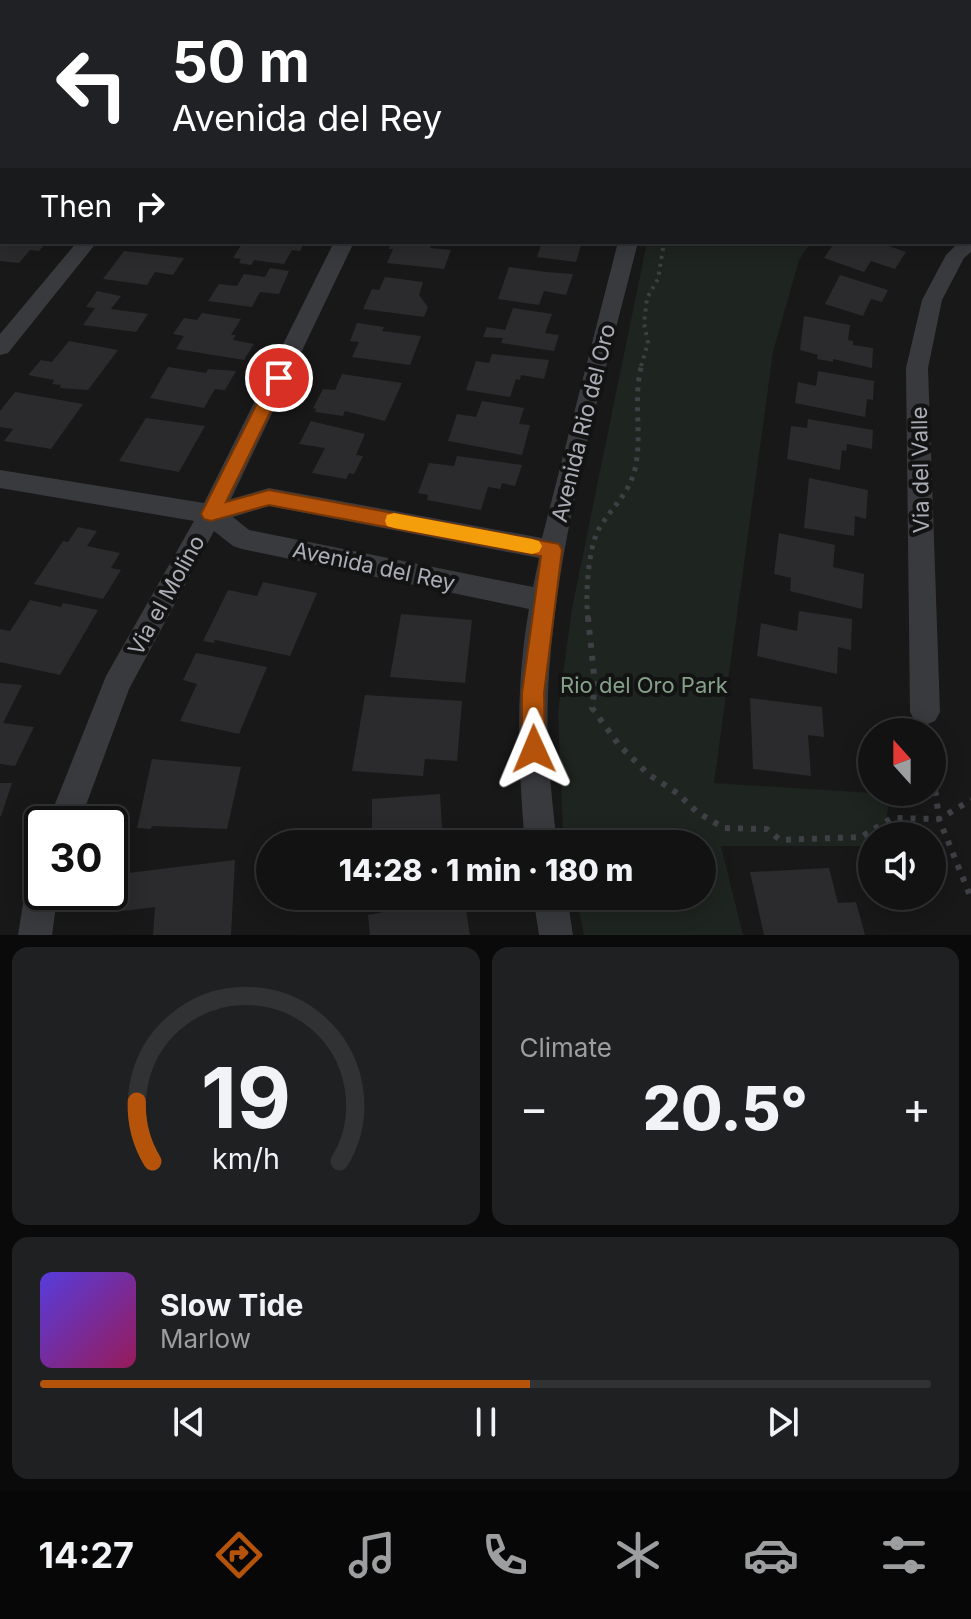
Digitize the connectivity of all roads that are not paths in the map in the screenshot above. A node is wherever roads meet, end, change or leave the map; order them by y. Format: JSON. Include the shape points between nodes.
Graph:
{"nodes":[{"id":1,"x":85,"y":244,"type":"edge"},
{"id":2,"x":343,"y":244,"type":"edge"},
{"id":3,"x":628,"y":244,"type":"edge"},
{"id":4,"x":969,"y":244,"type":"edge"},
{"id":5,"x":0,"y":348,"type":"edge"},
{"id":6,"x":0,"y":479,"type":"edge"},
{"id":7,"x":211,"y":514,"type":"junction"},
{"id":8,"x":552,"y":550,"type":"junction"},
{"id":9,"x":545,"y":601,"type":"junction"},
{"id":10,"x":925,"y":712,"type":"dead end"},
{"id":11,"x":70,"y":806,"type":"edge"},
{"id":12,"x":539,"y":830,"type":"edge"},
{"id":13,"x":38,"y":910,"type":"edge"},
{"id":14,"x":552,"y":910,"type":"edge"},
{"id":15,"x":35,"y":935,"type":"edge"},
{"id":16,"x":556,"y":935,"type":"edge"}],
"edges":[{"from":1,"to":5,"type":"street"},
{"from":2,"to":7,"type":"street","name":"Via el Molino"},
{"from":3,"to":8,"type":"street","name":"Avenida Rio del Oro"},
{"from":4,"to":10,"type":"street","name":"Via del Valle","via":[[956,255],[932,300],[917,368]]},
{"from":6,"to":7,"type":"street","name":"Avenida del Rey"},
{"from":7,"to":8,"type":"street","name":"Avenida del Rey","via":[[269,497]]},
{"from":7,"to":9,"type":"street","name":"Avenida del Rey","via":[[242,539]]},
{"from":7,"to":11,"type":"street","name":"Via el Molino","via":[[116,685]]},
{"from":8,"to":9,"type":"street","name":"Avenida Rio del Oro"},
{"from":9,"to":12,"type":"street","name":"Avenida Rio del Oro","via":[[533,693]]},
{"from":13,"to":15,"type":"street"},
{"from":14,"to":16,"type":"street"}]}
